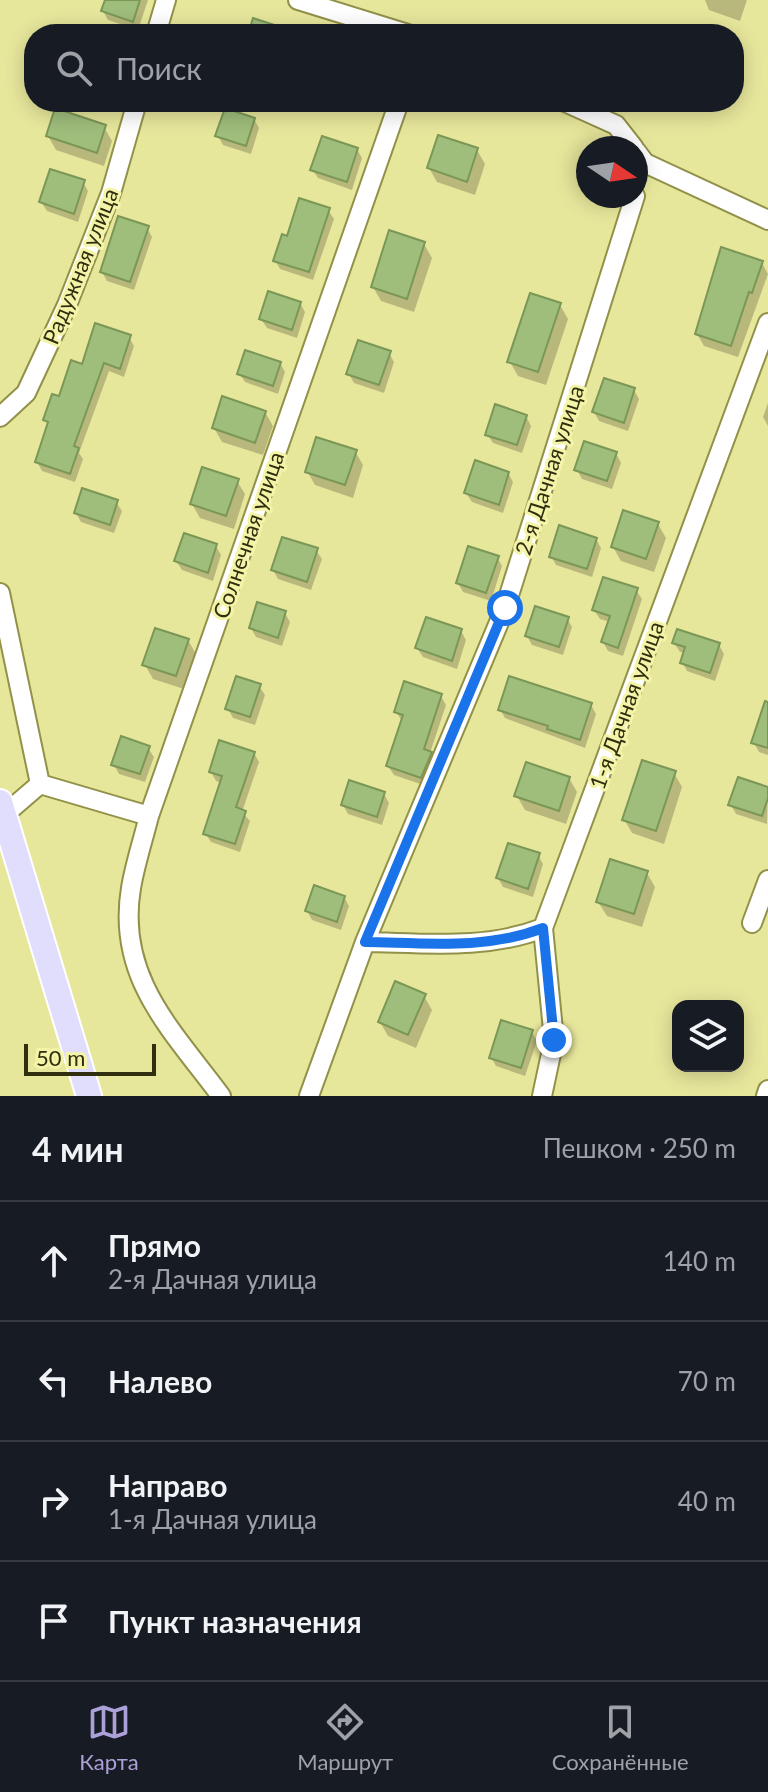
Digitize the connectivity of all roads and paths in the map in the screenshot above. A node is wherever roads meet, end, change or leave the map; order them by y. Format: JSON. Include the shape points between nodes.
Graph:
{"nodes":[{"id":1,"x":166,"y":0,"type":"edge"},
{"id":2,"x":298,"y":0,"type":"edge"},
{"id":3,"x":159,"y":24,"type":"edge"},
{"id":4,"x":376,"y":24,"type":"edge"},
{"id":5,"x":134,"y":112,"type":"edge"},
{"id":6,"x":395,"y":112,"type":"edge"},
{"id":7,"x":587,"y":112,"type":"edge"},
{"id":8,"x":624,"y":136,"type":"edge"},
{"id":9,"x":648,"y":159,"type":"edge"},
{"id":10,"x":632,"y":208,"type":"edge"},
{"id":11,"x":768,"y":220,"type":"edge"},
{"id":12,"x":768,"y":323,"type":"edge"},
{"id":13,"x":0,"y":417,"type":"edge"},
{"id":14,"x":0,"y":593,"type":"edge"},
{"id":15,"x":40,"y":784,"type":"junction"},
{"id":16,"x":2,"y":809,"type":"edge"},
{"id":17,"x":149,"y":816,"type":"junction"},
{"id":18,"x":768,"y":880,"type":"edge"},
{"id":19,"x":752,"y":923,"type":"dead end"},
{"id":20,"x":543,"y":928,"type":"junction"},
{"id":21,"x":365,"y":942,"type":"junction"},
{"id":22,"x":89,"y":1096,"type":"edge"},
{"id":23,"x":221,"y":1096,"type":"edge"},
{"id":24,"x":309,"y":1096,"type":"edge"},
{"id":25,"x":542,"y":1096,"type":"edge"}],
"edges":[{"from":1,"to":3,"type":"street"},
{"from":2,"to":4,"type":"street"},
{"from":5,"to":13,"type":"street","name":"Радужная улица","via":[[111,193],[67,305],[26,393]]},
{"from":6,"to":17,"type":"street","name":"Солнечная улица"},
{"from":7,"to":8,"type":"street","via":[[616,125]]},
{"from":9,"to":11,"type":"street"},
{"from":10,"to":21,"type":"street","name":"2-я Дачная улица","via":[[505,608]]},
{"from":12,"to":20,"type":"street","name":"1-я Дачная улица"},
{"from":14,"to":15,"type":"street"},
{"from":15,"to":16,"type":"street"},
{"from":15,"to":17,"type":"street"},
{"from":16,"to":22,"type":"main road"},
{"from":17,"to":23,"type":"street","name":"Солнечная улица","via":[[131,889],[133,954],[148,996]]},
{"from":18,"to":19,"type":"street"},
{"from":20,"to":21,"type":"street","via":[[488,943]]},
{"from":20,"to":25,"type":"street","name":"1-я Дачная улица","via":[[554,1040]]},
{"from":21,"to":24,"type":"street","name":"2-я Дачная улица"}]}
